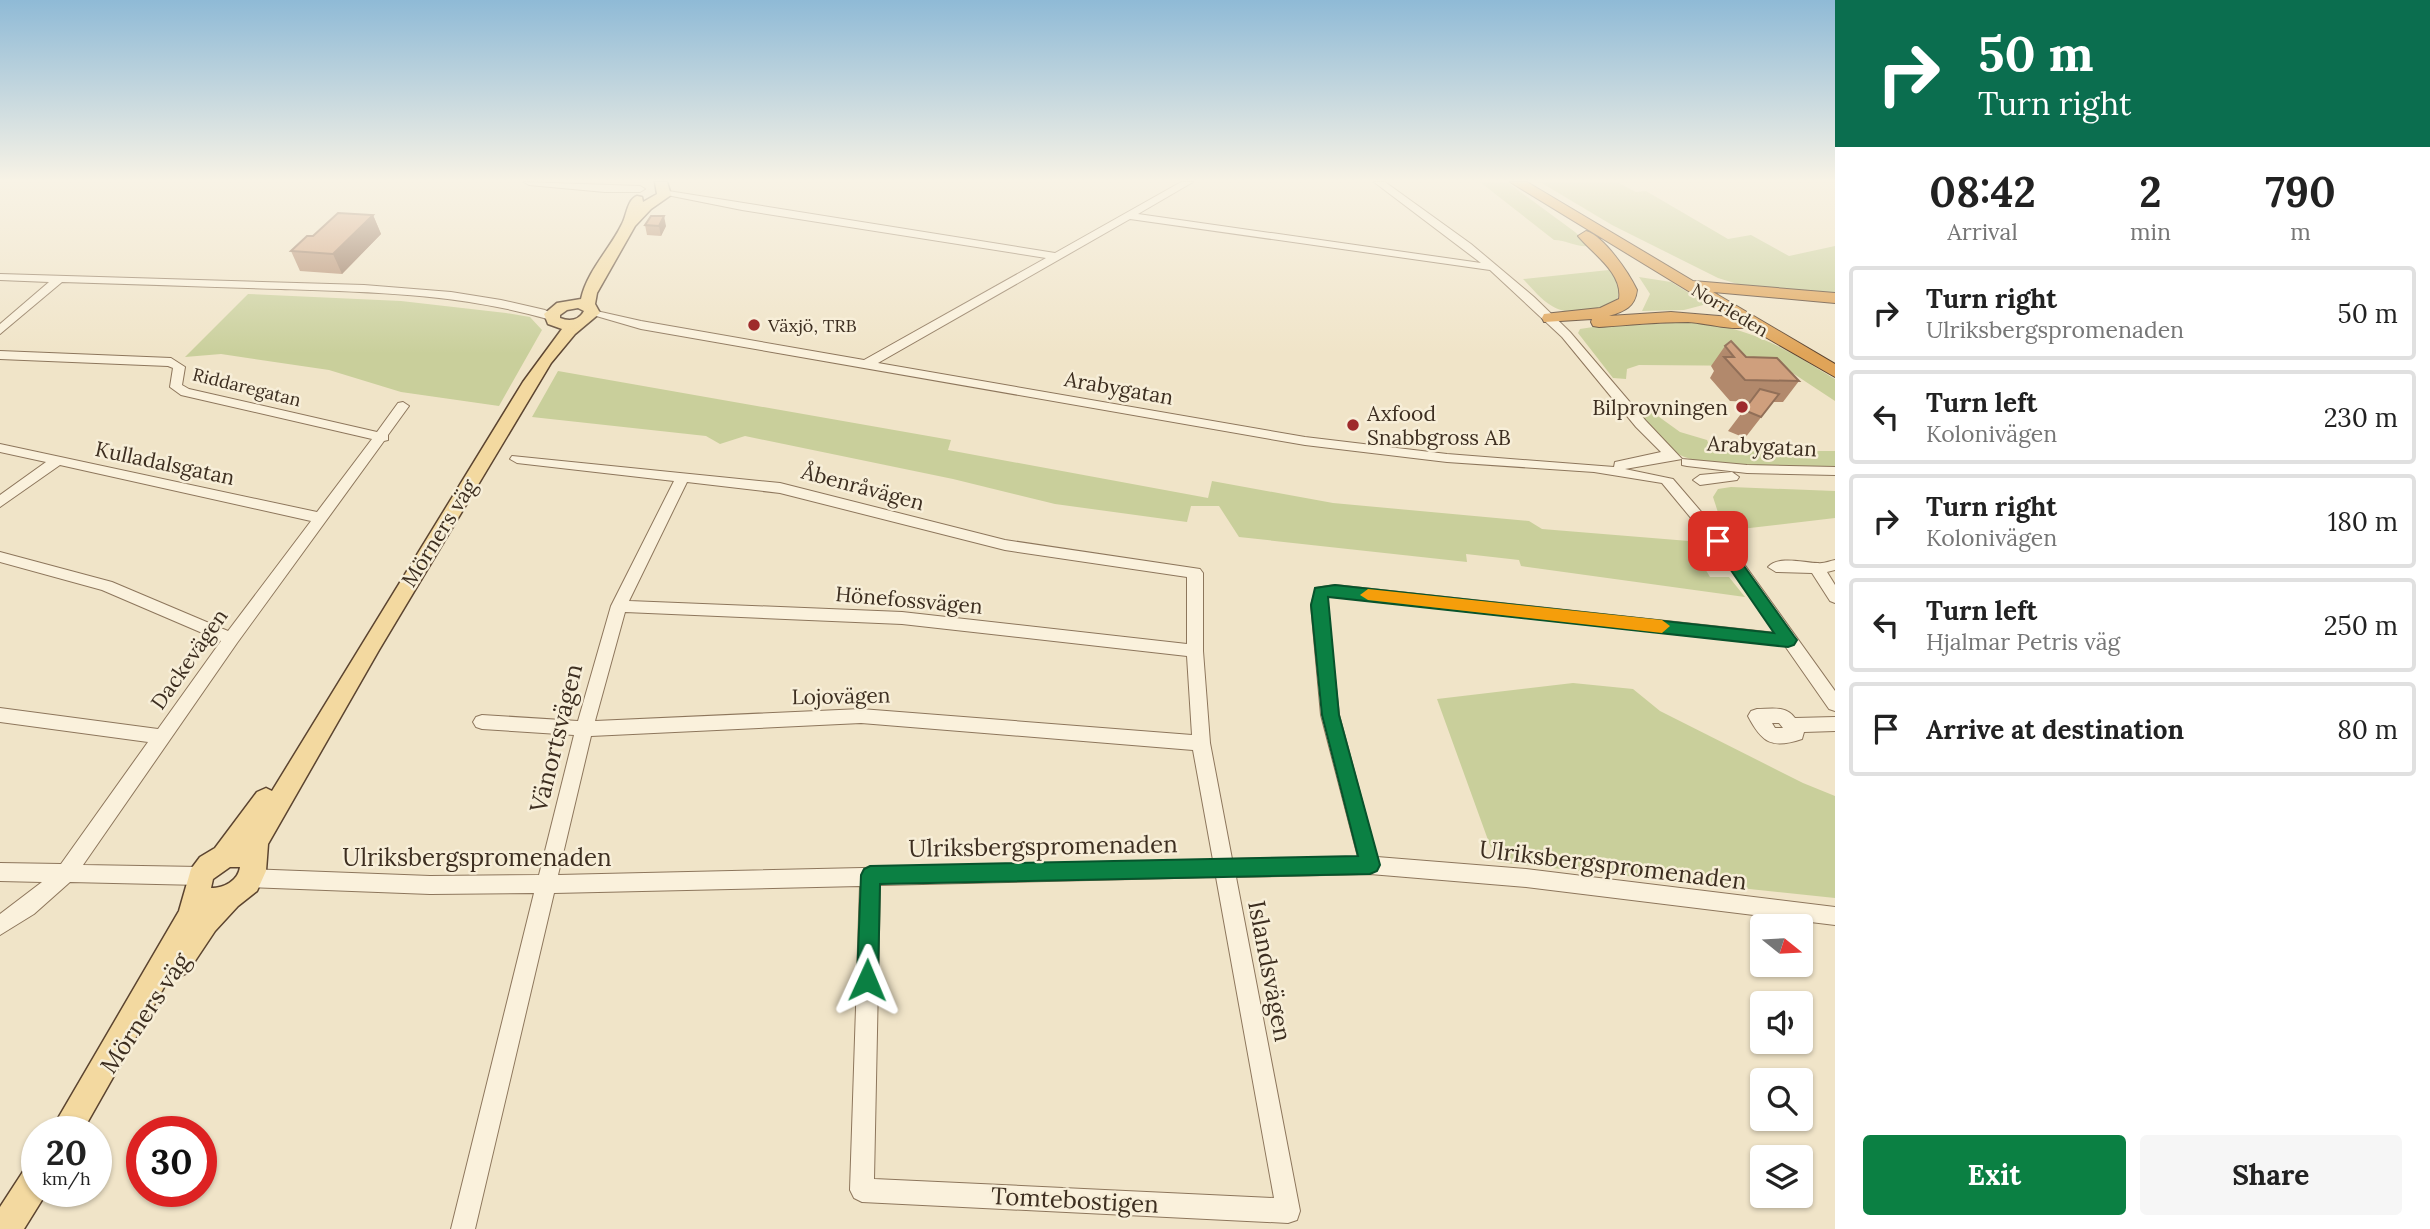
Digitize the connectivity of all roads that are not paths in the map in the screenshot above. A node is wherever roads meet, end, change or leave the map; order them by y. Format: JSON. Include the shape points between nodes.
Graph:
{"nodes":[{"id":1,"x":620,"y":239,"type":"edge"},
{"id":2,"x":950,"y":239,"type":"edge"},
{"id":3,"x":1085,"y":239,"type":"edge"},
{"id":4,"x":1295,"y":239,"type":"edge"},
{"id":5,"x":1456,"y":239,"type":"edge"},
{"id":6,"x":1588,"y":239,"type":"edge"},
{"id":7,"x":1612,"y":239,"type":"edge"},
{"id":8,"x":1620,"y":239,"type":"edge"},
{"id":9,"x":611,"y":254,"type":"junction"},
{"id":10,"x":1055,"y":256,"type":"junction"},
{"id":11,"x":1493,"y":267,"type":"junction"},
{"id":12,"x":1679,"y":275,"type":"junction"},
{"id":13,"x":0,"y":277,"type":"edge"},
{"id":14,"x":58,"y":280,"type":"junction"},
{"id":15,"x":1835,"y":298,"type":"edge"},
{"id":16,"x":559,"y":313,"type":"junction"},
{"id":17,"x":586,"y":316,"type":"junction"},
{"id":18,"x":1554,"y":322,"type":"junction"},
{"id":19,"x":0,"y":330,"type":"edge"},
{"id":20,"x":1771,"y":334,"type":"junction"},
{"id":21,"x":0,"y":355,"type":"edge"},
{"id":22,"x":865,"y":365,"type":"junction"},
{"id":23,"x":1835,"y":367,"type":"edge"},
{"id":24,"x":1835,"y":372,"type":"edge"},
{"id":25,"x":531,"y":384,"type":"junction"},
{"id":26,"x":403,"y":406,"type":"dead end"},
{"id":27,"x":1631,"y":415,"type":"junction"},
{"id":28,"x":383,"y":437,"type":"junction"},
{"id":29,"x":0,"y":448,"type":"edge"},
{"id":30,"x":517,"y":459,"type":"dead end"},
{"id":31,"x":1650,"y":459,"type":"junction"},
{"id":32,"x":1680,"y":459,"type":"junction"},
{"id":33,"x":57,"y":461,"type":"junction"},
{"id":34,"x":1594,"y":468,"type":"junction"},
{"id":35,"x":1835,"y":471,"type":"edge"},
{"id":36,"x":683,"y":476,"type":"junction"},
{"id":37,"x":1835,"y":479,"type":"edge"},
{"id":38,"x":1664,"y":481,"type":"junction"},
{"id":39,"x":1698,"y":482,"type":"junction"},
{"id":40,"x":0,"y":502,"type":"edge"},
{"id":41,"x":321,"y":518,"type":"junction"},
{"id":42,"x":1711,"y":532,"type":"junction"},
{"id":43,"x":0,"y":557,"type":"edge"},
{"id":44,"x":1835,"y":565,"type":"edge"},
{"id":45,"x":1776,"y":567,"type":"dead end"},
{"id":46,"x":1817,"y":569,"type":"junction"},
{"id":47,"x":1195,"y":573,"type":"joint"},
{"id":48,"x":1835,"y":597,"type":"edge"},
{"id":49,"x":619,"y":606,"type":"junction"},
{"id":50,"x":230,"y":639,"type":"junction"},
{"id":51,"x":1788,"y":640,"type":"junction"},
{"id":52,"x":1195,"y":651,"type":"junction"},
{"id":53,"x":346,"y":682,"type":"junction"},
{"id":54,"x":1835,"y":704,"type":"edge"},
{"id":55,"x":0,"y":715,"type":"edge"},
{"id":56,"x":482,"y":722,"type":"dead end"},
{"id":57,"x":1790,"y":724,"type":"dead end"},
{"id":58,"x":1835,"y":724,"type":"edge"},
{"id":59,"x":584,"y":729,"type":"junction"},
{"id":60,"x":162,"y":737,"type":"junction"},
{"id":61,"x":1201,"y":743,"type":"junction"},
{"id":62,"x":224,"y":856,"type":"junction"},
{"id":63,"x":1370,"y":865,"type":"junction"},
{"id":64,"x":1224,"y":866,"type":"junction"},
{"id":65,"x":251,"y":869,"type":"junction"},
{"id":66,"x":0,"y":872,"type":"edge"},
{"id":67,"x":65,"y":873,"type":"junction"},
{"id":68,"x":870,"y":875,"type":"junction"},
{"id":69,"x":199,"y":884,"type":"junction"},
{"id":70,"x":547,"y":884,"type":"junction"},
{"id":71,"x":228,"y":898,"type":"junction"},
{"id":72,"x":1835,"y":916,"type":"edge"},
{"id":73,"x":0,"y":925,"type":"edge"},
{"id":74,"x":74,"y":1116,"type":"edge"},
{"id":75,"x":76,"y":1116,"type":"edge"},
{"id":76,"x":21,"y":1204,"type":"edge"},
{"id":77,"x":1289,"y":1211,"type":"joint"},
{"id":78,"x":5,"y":1229,"type":"edge"},
{"id":79,"x":463,"y":1229,"type":"edge"}],
"edges":[{"from":1,"to":9,"type":"main road","name":"Mörners väg"},
{"from":2,"to":10,"type":"street"},
{"from":3,"to":10,"type":"street"},
{"from":4,"to":11,"type":"street"},
{"from":5,"to":11,"type":"street"},
{"from":6,"to":18,"type":"highway","via":[[1624,277],[1630,292],[1625,304],[1608,313]]},
{"from":7,"to":20,"type":"highway","name":"Norrleden"},
{"from":8,"to":12,"type":"highway","name":"Norrleden"},
{"from":9,"to":16,"type":"main road","name":"Mörners väg","via":[[578,297]]},
{"from":9,"to":17,"type":"main road","name":"Mörners väg","via":[[588,297]]},
{"from":10,"to":22,"type":"street"},
{"from":11,"to":18,"type":"street"},
{"from":12,"to":15,"type":"highway","via":[[1716,288]]},
{"from":12,"to":23,"type":"highway","name":"Norrleden"},
{"from":13,"to":14,"type":"street"},
{"from":14,"to":16,"type":"street","via":[[364,288],[451,295]]},
{"from":14,"to":19,"type":"street"},
{"from":16,"to":17,"type":"main road"},
{"from":16,"to":25,"type":"main road","name":"Mörners väg","via":[[558,330]]},
{"from":17,"to":22,"type":"street","name":"Arabygatan"},
{"from":17,"to":25,"type":"main road","name":"Mörners väg","via":[[569,329]]},
{"from":18,"to":20,"type":"highway","via":[[1700,318],[1727,320]]},
{"from":18,"to":27,"type":"street"},
{"from":20,"to":24,"type":"highway","name":"Norrleden"},
{"from":21,"to":28,"type":"street","name":"Riddaregatan","via":[[171,362],[179,367],[176,387],[185,392]]},
{"from":22,"to":34,"type":"street","name":"Arabygatan","via":[[1318,443]]},
{"from":25,"to":53,"type":"main road","name":"Mörners väg"},
{"from":26,"to":28,"type":"street","name":"Dackevägen"},
{"from":27,"to":31,"type":"street"},
{"from":27,"to":32,"type":"street"},
{"from":28,"to":41,"type":"street","name":"Dackevägen"},
{"from":29,"to":33,"type":"street","name":"Kulladalsgatan"},
{"from":30,"to":36,"type":"street","name":"Åbenråvägen"},
{"from":31,"to":32,"type":"street","name":"Arabygatan","via":[[1660,455]]},
{"from":31,"to":34,"type":"street","name":"Arabygatan"},
{"from":31,"to":38,"type":"street","via":[[1650,469]]},
{"from":32,"to":35,"type":"street","name":"Arabygatan","via":[[1735,469]]},
{"from":32,"to":39,"type":"street","via":[[1698,471]]},
{"from":33,"to":40,"type":"street"},
{"from":33,"to":41,"type":"street","name":"Kulladalsgatan"},
{"from":34,"to":38,"type":"street","name":"Arabygatan"},
{"from":36,"to":47,"type":"street","name":"Åbenråvägen","via":[[780,488],[1005,545]]},
{"from":36,"to":49,"type":"street","name":"Vänortsvägen"},
{"from":37,"to":39,"type":"street","name":"Arabygatan","via":[[1717,477]]},
{"from":38,"to":39,"type":"street","name":"Arabygatan","via":[[1684,486]]},
{"from":38,"to":42,"type":"street"},
{"from":39,"to":42,"type":"street","via":[[1694,491]]},
{"from":41,"to":50,"type":"street","name":"Dackevägen"},
{"from":42,"to":51,"type":"street"},
{"from":43,"to":50,"type":"street","via":[[107,586]]},
{"from":44,"to":46,"type":"street"},
{"from":45,"to":46,"type":"street"},
{"from":46,"to":48,"type":"street"},
{"from":47,"to":52,"type":"street","name":"Islandsvägen"},
{"from":49,"to":52,"type":"street","name":"Hönefossvägen","via":[[902,618]]},
{"from":49,"to":59,"type":"street","name":"Vänortsvägen"},
{"from":50,"to":60,"type":"street","name":"Dackevägen"},
{"from":51,"to":54,"type":"street"},
{"from":51,"to":63,"type":"street","via":[[1321,592],[1330,715]]},
{"from":52,"to":61,"type":"street","name":"Islandsvägen"},
{"from":53,"to":62,"type":"main road","name":"Mörners väg"},
{"from":53,"to":65,"type":"main road","name":"Mörners väg","via":[[258,839]]},
{"from":55,"to":60,"type":"street"},
{"from":56,"to":59,"type":"street","name":"Lojovägen"},
{"from":57,"to":58,"type":"street"},
{"from":59,"to":61,"type":"street","name":"Lojovägen","via":[[861,716]]},
{"from":59,"to":70,"type":"street","name":"Vänortsvägen"},
{"from":60,"to":67,"type":"street","name":"Dackevägen"},
{"from":61,"to":64,"type":"street","name":"Islandsvägen"},
{"from":62,"to":65,"type":"main road","via":[[240,854]]},
{"from":62,"to":69,"type":"main road","via":[[209,866]]},
{"from":63,"to":64,"type":"street","name":"Ulriksbergspromenaden"},
{"from":63,"to":72,"type":"street","name":"Ulriksbergspromenaden","via":[[1526,878]]},
{"from":64,"to":68,"type":"street","name":"Ulriksbergspromenaden"},
{"from":64,"to":77,"type":"street","name":"Islandsvägen"},
{"from":65,"to":70,"type":"street","name":"Ulriksbergspromenaden","via":[[430,885]]},
{"from":65,"to":71,"type":"main road","via":[[243,888]]},
{"from":66,"to":67,"type":"street"},
{"from":67,"to":69,"type":"street"},
{"from":67,"to":73,"type":"street","name":"Dackevägen"},
{"from":68,"to":70,"type":"street","name":"Ulriksbergspromenaden"},
{"from":68,"to":77,"type":"street","name":"Tomtebostigen","via":[[862,1190]]},
{"from":69,"to":71,"type":"main road","via":[[210,901]]},
{"from":69,"to":74,"type":"main road","name":"Mörners väg","via":[[188,920]]},
{"from":70,"to":79,"type":"street","name":"Vänortsvägen"},
{"from":71,"to":75,"type":"main road","name":"Mörners väg","via":[[206,922]]},
{"from":76,"to":78,"type":"main road"}]}
